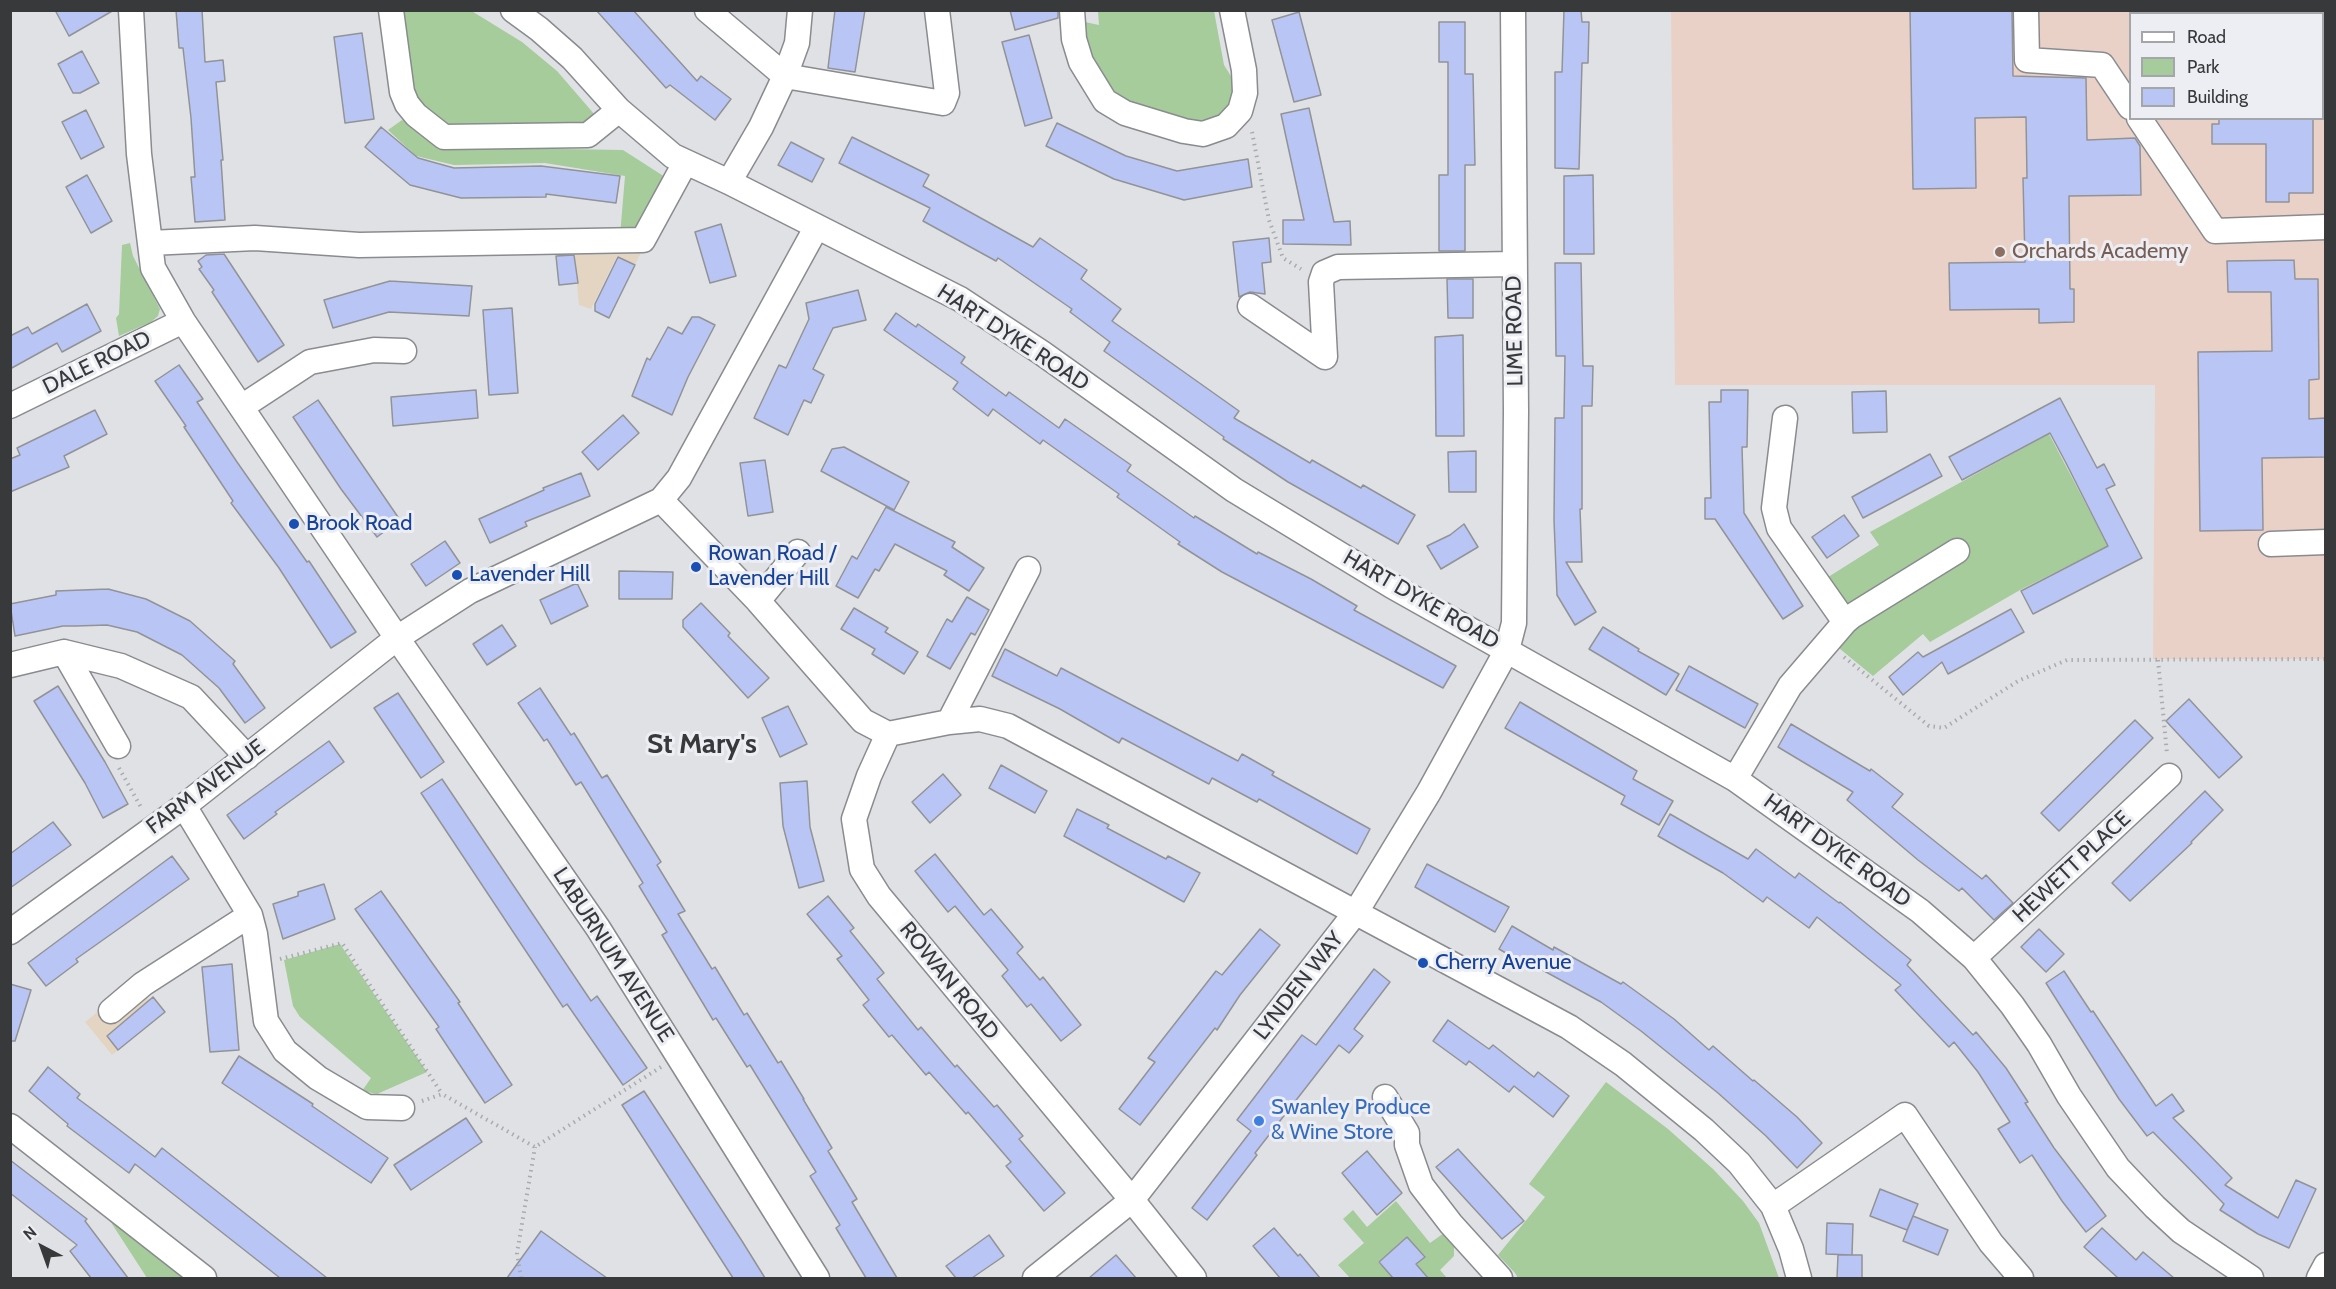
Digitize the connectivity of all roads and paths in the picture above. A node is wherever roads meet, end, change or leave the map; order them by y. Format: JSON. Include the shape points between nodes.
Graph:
{"nodes":[{"id":1,"x":130,"y":10,"type":"edge"},
{"id":2,"x":391,"y":10,"type":"edge"},
{"id":3,"x":513,"y":10,"type":"edge"},
{"id":4,"x":707,"y":10,"type":"edge"},
{"id":5,"x":800,"y":10,"type":"edge"},
{"id":6,"x":937,"y":10,"type":"edge"},
{"id":7,"x":1072,"y":10,"type":"edge"},
{"id":8,"x":1232,"y":10,"type":"edge"},
{"id":9,"x":1512,"y":10,"type":"edge"},
{"id":10,"x":2026,"y":10,"type":"edge"},
{"id":11,"x":785,"y":76,"type":"junction"},
{"id":12,"x":2129,"y":106,"type":"edge"},
{"id":13,"x":619,"y":110,"type":"junction"},
{"id":14,"x":1240,"y":111,"type":"junction"},
{"id":15,"x":2140,"y":120,"type":"edge"},
{"id":16,"x":685,"y":163,"type":"junction"},
{"id":17,"x":729,"y":182,"type":"junction"},
{"id":18,"x":2325,"y":227,"type":"edge"},
{"id":19,"x":816,"y":228,"type":"junction"},
{"id":20,"x":150,"y":243,"type":"junction"},
{"id":21,"x":1514,"y":264,"type":"junction"},
{"id":22,"x":1321,"y":282,"type":"junction"},
{"id":23,"x":1250,"y":306,"type":"dead end"},
{"id":24,"x":183,"y":321,"type":"junction"},
{"id":25,"x":404,"y":351,"type":"dead end"},
{"id":26,"x":10,"y":406,"type":"edge"},
{"id":27,"x":243,"y":406,"type":"junction"},
{"id":28,"x":1785,"y":418,"type":"dead end"},
{"id":29,"x":661,"y":500,"type":"junction"},
{"id":30,"x":2325,"y":542,"type":"edge"},
{"id":31,"x":2271,"y":544,"type":"dead end"},
{"id":32,"x":1957,"y":551,"type":"dead end"},
{"id":33,"x":798,"y":552,"type":"dead end"},
{"id":34,"x":1028,"y":569,"type":"dead end"},
{"id":35,"x":758,"y":601,"type":"junction"},
{"id":36,"x":1845,"y":622,"type":"junction"},
{"id":37,"x":397,"y":638,"type":"junction"},
{"id":38,"x":1827,"y":644,"type":"junction"},
{"id":39,"x":1507,"y":650,"type":"junction"},
{"id":40,"x":64,"y":652,"type":"junction"},
{"id":41,"x":2325,"y":659,"type":"edge"},
{"id":42,"x":2158,"y":660,"type":"junction"},
{"id":43,"x":10,"y":665,"type":"edge"},
{"id":44,"x":949,"y":722,"type":"junction"},
{"id":45,"x":888,"y":734,"type":"junction"},
{"id":46,"x":118,"y":746,"type":"joint"},
{"id":47,"x":247,"y":757,"type":"junction"},
{"id":48,"x":2169,"y":776,"type":"joint"},
{"id":49,"x":1736,"y":778,"type":"junction"},
{"id":50,"x":184,"y":806,"type":"junction"},
{"id":51,"x":152,"y":828,"type":"junction"},
{"id":52,"x":1356,"y":912,"type":"junction"},
{"id":53,"x":250,"y":915,"type":"junction"},
{"id":54,"x":10,"y":932,"type":"edge"},
{"id":55,"x":1974,"y":957,"type":"junction"},
{"id":56,"x":260,"y":965,"type":"junction"},
{"id":57,"x":111,"y":1011,"type":"dead end"},
{"id":58,"x":680,"y":1056,"type":"junction"},
{"id":59,"x":442,"y":1094,"type":"junction"},
{"id":60,"x":1385,"y":1097,"type":"dead end"},
{"id":61,"x":402,"y":1108,"type":"joint"},
{"id":62,"x":10,"y":1126,"type":"edge"},
{"id":63,"x":535,"y":1147,"type":"junction"},
{"id":64,"x":1132,"y":1200,"type":"junction"},
{"id":65,"x":1773,"y":1206,"type":"junction"},
{"id":66,"x":2325,"y":1265,"type":"edge"},
{"id":67,"x":204,"y":1278,"type":"edge"},
{"id":68,"x":521,"y":1278,"type":"edge"},
{"id":69,"x":818,"y":1278,"type":"edge"},
{"id":70,"x":1035,"y":1278,"type":"edge"},
{"id":71,"x":1194,"y":1278,"type":"edge"},
{"id":72,"x":1500,"y":1278,"type":"edge"},
{"id":73,"x":1799,"y":1278,"type":"edge"},
{"id":74,"x":2021,"y":1278,"type":"edge"},
{"id":75,"x":2251,"y":1278,"type":"edge"},
{"id":76,"x":2319,"y":1278,"type":"edge"}],
"edges":[{"from":1,"to":20,"type":"street","via":[[139,154]]},
{"from":2,"to":13,"type":"street","via":[[407,104],[444,137],[588,135]]},
{"from":3,"to":13,"type":"street","name":"HART DYKE ROAD","via":[[572,58]]},
{"from":4,"to":11,"type":"street"},
{"from":5,"to":11,"type":"street","via":[[797,43]]},
{"from":6,"to":11,"type":"street","via":[[946,93],[943,104]]},
{"from":7,"to":14,"type":"street","via":[[1081,62],[1105,101],[1125,113],[1203,135],[1226,126]]},
{"from":8,"to":14,"type":"street","via":[[1245,82]]},
{"from":9,"to":21,"type":"street","name":"LIME ROAD"},
{"from":10,"to":12,"type":"street","via":[[2027,60],[2102,65]]},
{"from":11,"to":17,"type":"street"},
{"from":13,"to":16,"type":"street","name":"HART DYKE ROAD"},
{"from":14,"to":22,"type":"path","via":[[1251,126],[1269,220],[1283,258]]},
{"from":15,"to":18,"type":"street","via":[[2215,231]]},
{"from":16,"to":17,"type":"street","name":"HART DYKE ROAD"},
{"from":16,"to":20,"type":"street","via":[[643,240],[359,244],[255,238]]},
{"from":17,"to":19,"type":"street","name":"HART DYKE ROAD"},
{"from":19,"to":29,"type":"street","via":[[679,478]]},
{"from":19,"to":39,"type":"street","name":"HART DYKE ROAD","via":[[960,299],[1234,489],[1392,586]]},
{"from":20,"to":24,"type":"street","via":[[153,267]]},
{"from":21,"to":22,"type":"street","via":[[1338,267],[1324,273]]},
{"from":21,"to":39,"type":"street","name":"LIME ROAD","via":[[1514,623]]},
{"from":22,"to":23,"type":"street","via":[[1325,357]]},
{"from":24,"to":26,"type":"street","name":"DALE ROAD"},
{"from":24,"to":27,"type":"street"},
{"from":25,"to":27,"type":"street","via":[[374,350],[310,362]]},
{"from":27,"to":37,"type":"street"},
{"from":28,"to":36,"type":"street","via":[[1774,508],[1779,528]]},
{"from":29,"to":35,"type":"street"},
{"from":29,"to":37,"type":"street","via":[[470,591]]},
{"from":30,"to":31,"type":"street"},
{"from":32,"to":36,"type":"street"},
{"from":33,"to":35,"type":"street"},
{"from":34,"to":44,"type":"street"},
{"from":35,"to":45,"type":"street","via":[[863,721]]},
{"from":36,"to":38,"type":"street"},
{"from":37,"to":47,"type":"street","name":"FARM AVENUE"},
{"from":37,"to":58,"type":"street","name":"LABURNUM AVENUE","via":[[598,928]]},
{"from":38,"to":42,"type":"path","via":[[1929,726],[1944,728],[2018,681],[2067,660]]},
{"from":38,"to":49,"type":"street","via":[[1790,686]]},
{"from":39,"to":49,"type":"street","name":"HART DYKE ROAD"},
{"from":39,"to":52,"type":"street","name":"LYNDEN WAY","via":[[1429,792]]},
{"from":40,"to":43,"type":"street"},
{"from":40,"to":46,"type":"street"},
{"from":40,"to":47,"type":"street","via":[[121,666],[191,697]]},
{"from":41,"to":42,"type":"path"},
{"from":42,"to":48,"type":"path"},
{"from":44,"to":45,"type":"street"},
{"from":44,"to":52,"type":"street","via":[[980,719],[1008,726]]},
{"from":45,"to":64,"type":"street","name":"ROWAN ROAD","via":[[854,819],[862,869],[879,896]]},
{"from":46,"to":51,"type":"path","via":[[109,750]]},
{"from":47,"to":50,"type":"street","name":"FARM AVENUE"},
{"from":48,"to":55,"type":"street","name":"HEWETT PLACE"},
{"from":49,"to":55,"type":"street","name":"HART DYKE ROAD","via":[[1920,912]]},
{"from":50,"to":51,"type":"street","name":"FARM AVENUE"},
{"from":50,"to":53,"type":"street"},
{"from":51,"to":54,"type":"street","name":"FARM AVENUE"},
{"from":52,"to":64,"type":"street","name":"LYNDEN WAY"},
{"from":52,"to":65,"type":"street","via":[[1569,1027],[1623,1064],[1739,1163]]},
{"from":53,"to":56,"type":"street"},
{"from":53,"to":57,"type":"street","via":[[143,984]]},
{"from":55,"to":75,"type":"street","name":"HART DYKE ROAD","via":[[2039,1044],[2118,1168],[2181,1231]]},
{"from":56,"to":59,"type":"path","via":[[342,943]]},
{"from":56,"to":61,"type":"street","via":[[266,1022],[285,1052],[318,1078],[367,1107]]},
{"from":58,"to":63,"type":"path"},
{"from":58,"to":69,"type":"street","name":"LABURNUM AVENUE"},
{"from":59,"to":61,"type":"path"},
{"from":59,"to":63,"type":"path"},
{"from":60,"to":72,"type":"street","via":[[1407,1133],[1407,1145],[1421,1185]]},
{"from":62,"to":67,"type":"street"},
{"from":63,"to":68,"type":"path","via":[[517,1253]]},
{"from":64,"to":70,"type":"street","name":"LYNDEN WAY"},
{"from":64,"to":71,"type":"street"},
{"from":65,"to":73,"type":"street"},
{"from":65,"to":74,"type":"street","via":[[1905,1115],[1991,1243]]},
{"from":66,"to":76,"type":"street"}]}
